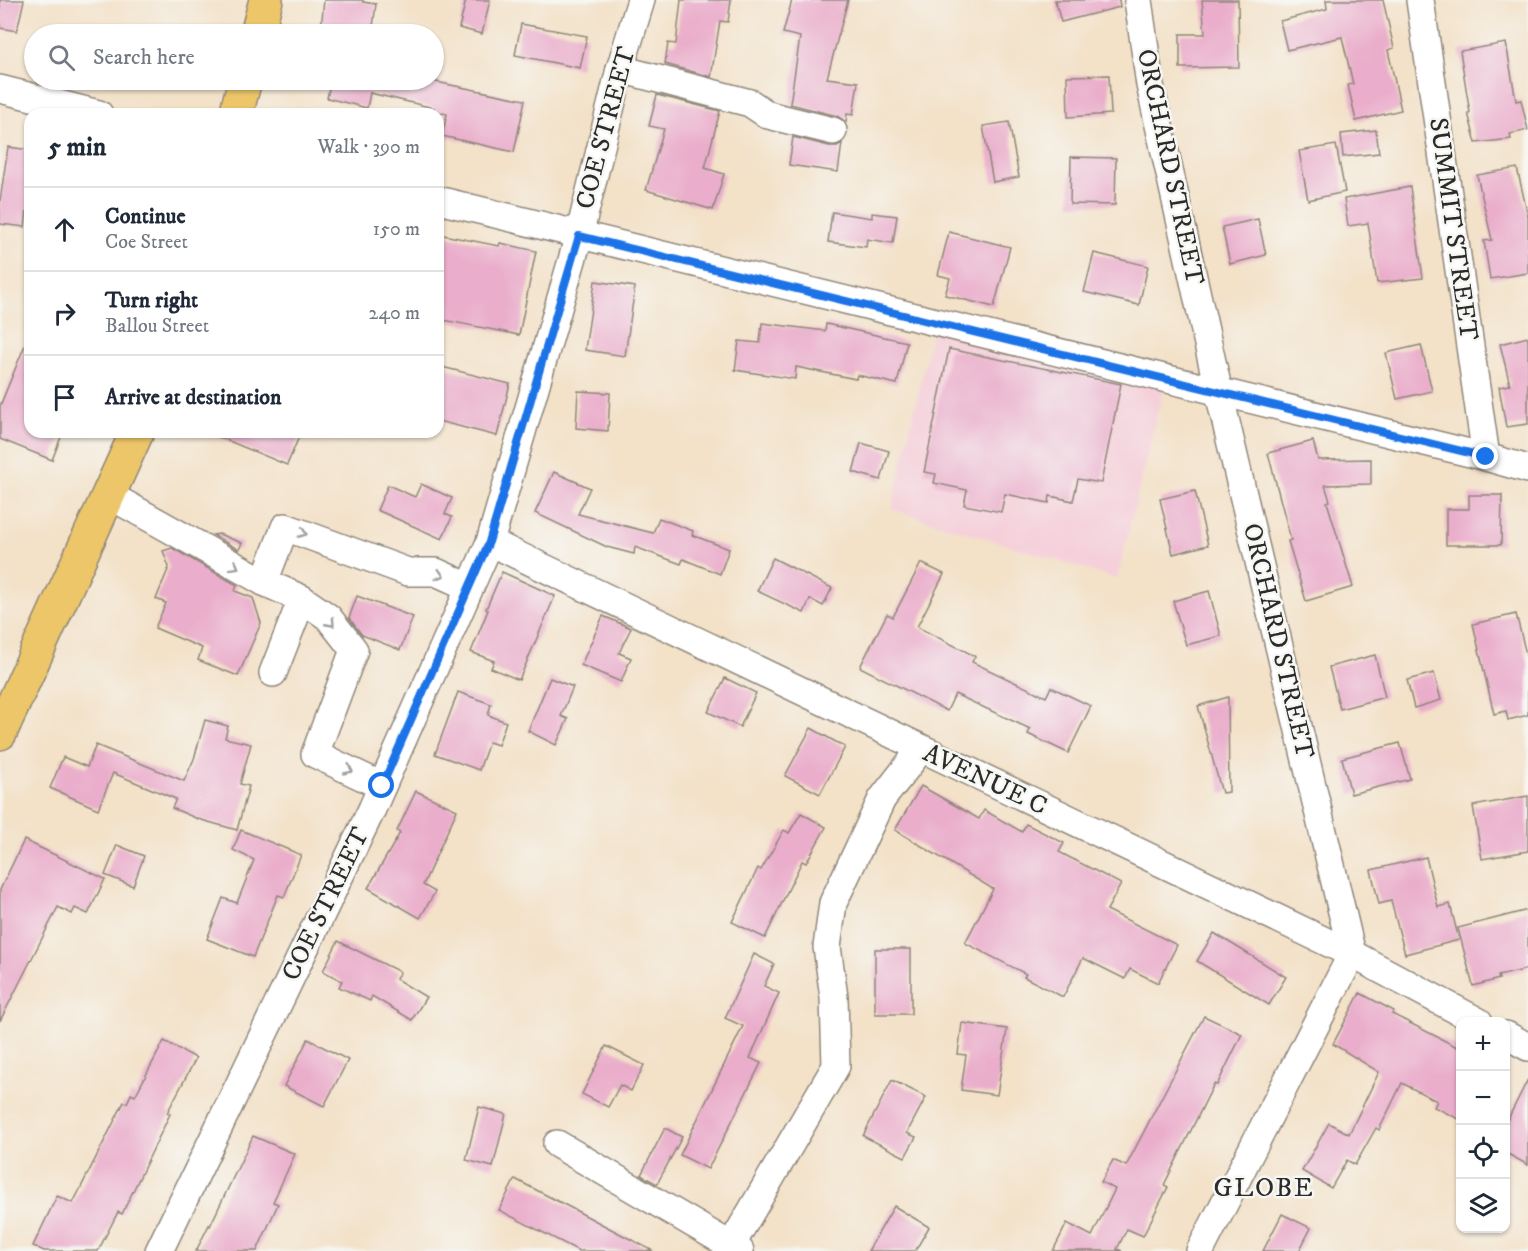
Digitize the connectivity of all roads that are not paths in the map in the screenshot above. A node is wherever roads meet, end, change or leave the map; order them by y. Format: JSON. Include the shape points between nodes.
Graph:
{"nodes":[{"id":1,"x":266,"y":0,"type":"edge"},
{"id":2,"x":641,"y":0,"type":"edge"},
{"id":3,"x":1138,"y":0,"type":"edge"},
{"id":4,"x":1420,"y":0,"type":"edge"},
{"id":5,"x":260,"y":24,"type":"edge"},
{"id":6,"x":620,"y":69,"type":"junction"},
{"id":7,"x":0,"y":89,"type":"edge"},
{"id":8,"x":242,"y":90,"type":"edge"},
{"id":9,"x":75,"y":108,"type":"edge"},
{"id":10,"x":238,"y":108,"type":"edge"},
{"id":11,"x":833,"y":131,"type":"dead end"},
{"id":12,"x":444,"y":202,"type":"edge"},
{"id":13,"x":579,"y":236,"type":"junction"},
{"id":14,"x":1219,"y":393,"type":"junction"},
{"id":15,"x":134,"y":438,"type":"edge"},
{"id":16,"x":1486,"y":457,"type":"junction"},
{"id":17,"x":1528,"y":469,"type":"edge"},
{"id":18,"x":109,"y":495,"type":"junction"},
{"id":19,"x":489,"y":542,"type":"junction"},
{"id":20,"x":264,"y":582,"type":"junction"},
{"id":21,"x":470,"y":587,"type":"junction"},
{"id":22,"x":302,"y":599,"type":"junction"},
{"id":23,"x":273,"y":673,"type":"dead end"},
{"id":24,"x":0,"y":733,"type":"edge"},
{"id":25,"x":921,"y":749,"type":"junction"},
{"id":26,"x":382,"y":786,"type":"junction"},
{"id":27,"x":1352,"y":954,"type":"junction"},
{"id":28,"x":1470,"y":1017,"type":"edge"},
{"id":29,"x":1510,"y":1037,"type":"edge"},
{"id":30,"x":1528,"y":1047,"type":"edge"},
{"id":31,"x":557,"y":1144,"type":"dead end"},
{"id":32,"x":734,"y":1249,"type":"edge"},
{"id":33,"x":159,"y":1251,"type":"edge"},
{"id":34,"x":1200,"y":1251,"type":"edge"}],
"edges":[{"from":1,"to":5,"type":"main road"},
{"from":2,"to":6,"type":"street","name":"COE STREET"},
{"from":3,"to":14,"type":"street","name":"ORCHARD STREET","via":[[1150,85]]},
{"from":4,"to":16,"type":"street","name":"SUMMIT STREET"},
{"from":6,"to":11,"type":"street","via":[[750,103],[768,115]]},
{"from":6,"to":13,"type":"street","name":"COE STREET"},
{"from":7,"to":9,"type":"street"},
{"from":8,"to":10,"type":"main road"},
{"from":12,"to":13,"type":"street"},
{"from":13,"to":14,"type":"street"},
{"from":13,"to":19,"type":"street","name":"COE STREET"},
{"from":14,"to":16,"type":"street"},
{"from":14,"to":27,"type":"street","name":"ORCHARD STREET"},
{"from":15,"to":18,"type":"main road"},
{"from":16,"to":17,"type":"street"},
{"from":18,"to":20,"type":"street","one_way":true},
{"from":18,"to":24,"type":"main road"},
{"from":19,"to":21,"type":"street","name":"COE STREET"},
{"from":19,"to":25,"type":"street","name":"AVENUE C"},
{"from":20,"to":21,"type":"street","one_way":true,"via":[[285,526],[408,572],[436,572]]},
{"from":20,"to":22,"type":"street"},
{"from":21,"to":26,"type":"street","name":"COE STREET"},
{"from":22,"to":23,"type":"street"},
{"from":22,"to":26,"type":"street","one_way":true,"via":[[328,617],[354,650],[315,754]]},
{"from":25,"to":27,"type":"street","name":"AVENUE C"},
{"from":25,"to":32,"type":"street","via":[[882,799],[833,903],[827,947],[834,997],[836,1066]]},
{"from":26,"to":33,"type":"street","name":"COE STREET"},
{"from":27,"to":28,"type":"street","name":"AVENUE C"},
{"from":27,"to":34,"type":"street"},
{"from":29,"to":30,"type":"street"},
{"from":31,"to":32,"type":"street"}]}
